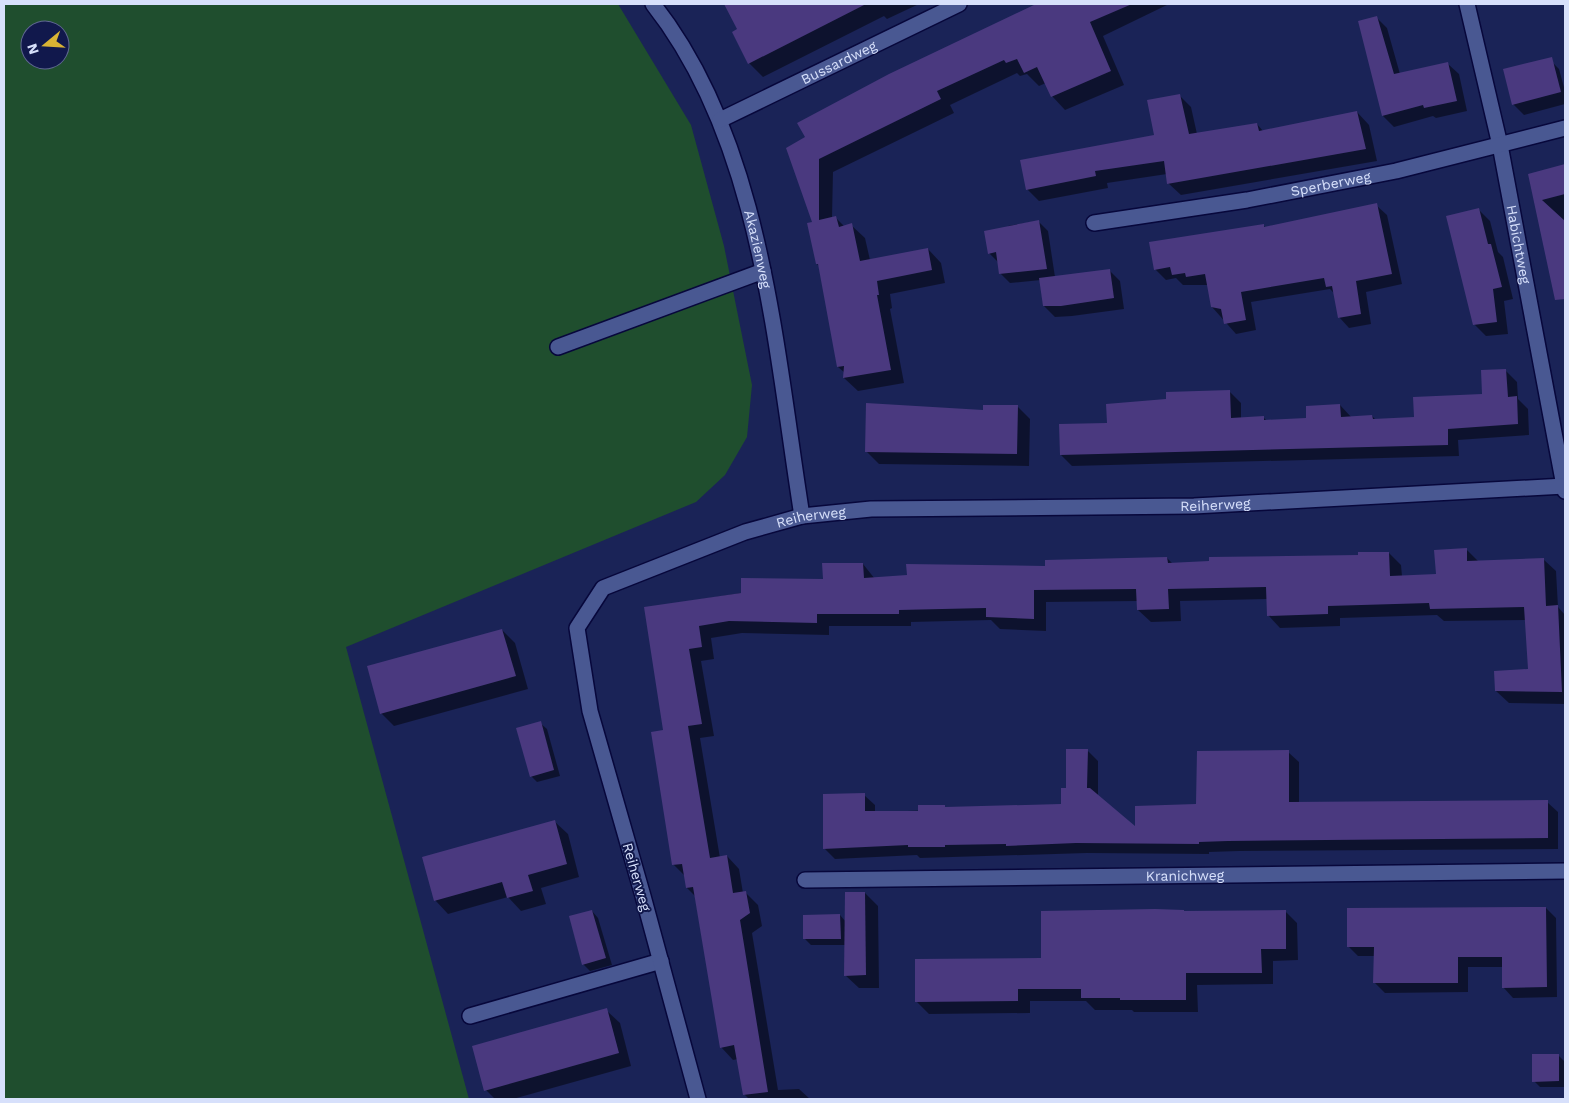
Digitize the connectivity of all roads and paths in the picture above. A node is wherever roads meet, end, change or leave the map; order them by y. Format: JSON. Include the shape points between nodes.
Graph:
{"nodes":[{"id":1,"x":653,"y":4,"type":"edge"},
{"id":2,"x":959,"y":4,"type":"edge"},
{"id":3,"x":1466,"y":4,"type":"edge"},
{"id":4,"x":720,"y":120,"type":"junction"},
{"id":5,"x":1565,"y":128,"type":"edge"},
{"id":6,"x":1500,"y":145,"type":"junction"},
{"id":7,"x":1094,"y":223,"type":"dead end"},
{"id":8,"x":763,"y":270,"type":"junction"},
{"id":9,"x":558,"y":347,"type":"dead end"},
{"id":10,"x":1565,"y":486,"type":"edge"},
{"id":11,"x":1565,"y":491,"type":"edge"},
{"id":12,"x":802,"y":516,"type":"junction"},
{"id":13,"x":1565,"y":871,"type":"edge"},
{"id":14,"x":805,"y":880,"type":"dead end"},
{"id":15,"x":661,"y":961,"type":"junction"},
{"id":16,"x":470,"y":1016,"type":"dead end"},
{"id":17,"x":698,"y":1099,"type":"edge"}],
"edges":[{"from":1,"to":4,"type":"street","name":"Akazienweg","via":[[697,72]]},
{"from":2,"to":4,"type":"street","name":"Bussardweg"},
{"from":3,"to":6,"type":"street","name":"Habichtweg"},
{"from":4,"to":8,"type":"street","name":"Akazienweg","via":[[746,201]]},
{"from":5,"to":6,"type":"street","name":"Sperberweg"},
{"from":6,"to":7,"type":"street","name":"Sperberweg","via":[[1396,171],[1247,200]]},
{"from":6,"to":10,"type":"street","name":"Habichtweg"},
{"from":8,"to":9,"type":"street"},
{"from":8,"to":12,"type":"street","name":"Akazienweg"},
{"from":10,"to":11,"type":"street","name":"Habichtweg"},
{"from":10,"to":12,"type":"street","name":"Reiherweg","via":[[1194,506],[871,509]]},
{"from":12,"to":15,"type":"street","name":"Reiherweg","via":[[745,532],[603,588],[577,628],[590,710]]},
{"from":13,"to":14,"type":"street","name":"Kranichweg"},
{"from":15,"to":16,"type":"street"},
{"from":15,"to":17,"type":"street","name":"Reiherweg"}]}
